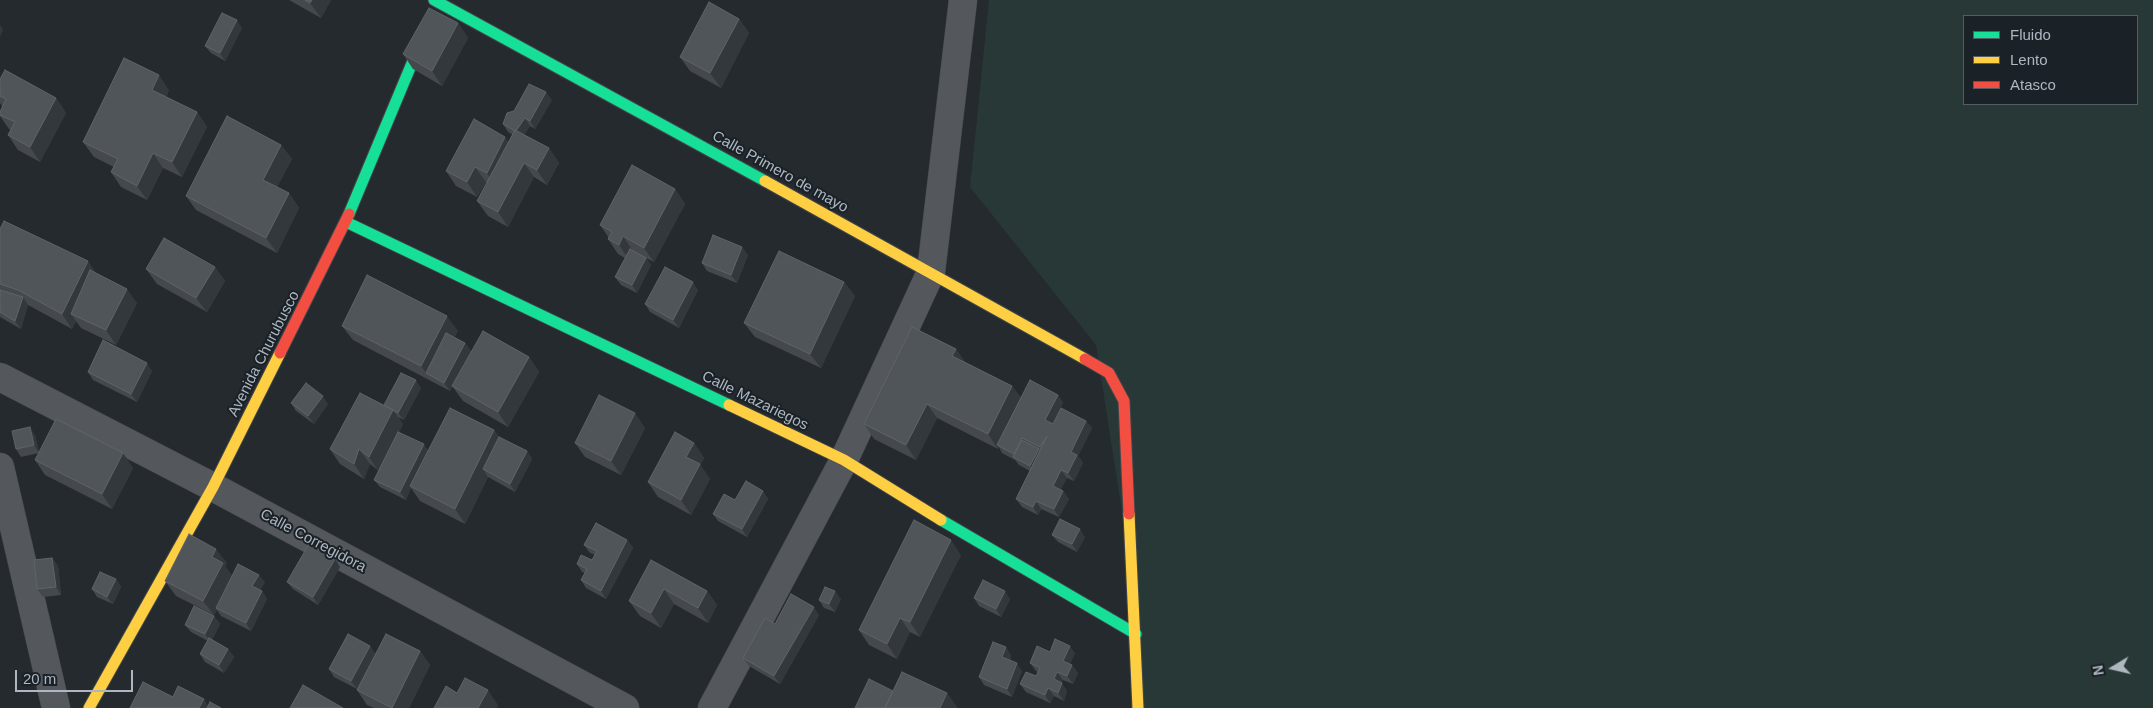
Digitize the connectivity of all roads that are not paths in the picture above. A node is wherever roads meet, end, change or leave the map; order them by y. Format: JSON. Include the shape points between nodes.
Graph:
{"nodes":[{"id":1,"x":963,"y":0,"type":"edge"},
{"id":2,"x":435,"y":7,"type":"edge"},
{"id":3,"x":346,"y":222,"type":"junction"},
{"id":4,"x":932,"y":272,"type":"junction"},
{"id":5,"x":0,"y":377,"type":"edge"},
{"id":6,"x":844,"y":460,"type":"junction"},
{"id":7,"x":0,"y":467,"type":"edge"},
{"id":8,"x":213,"y":487,"type":"junction"},
{"id":9,"x":1136,"y":634,"type":"junction"},
{"id":10,"x":56,"y":708,"type":"edge"},
{"id":11,"x":89,"y":708,"type":"edge"},
{"id":12,"x":625,"y":708,"type":"edge"},
{"id":13,"x":712,"y":708,"type":"edge"},
{"id":14,"x":1138,"y":708,"type":"edge"}],
"edges":[{"from":1,"to":4,"type":"street"},
{"from":2,"to":3,"type":"street","name":"Avenida Churubusco"},
{"from":2,"to":4,"type":"street","name":"Calle Primero de mayo"},
{"from":3,"to":6,"type":"street","name":"Calle Mazariegos"},
{"from":3,"to":8,"type":"street","name":"Avenida Churubusco"},
{"from":4,"to":6,"type":"street"},
{"from":4,"to":9,"type":"street","name":"Calle Primero de mayo","via":[[1109,373],[1124,401]]},
{"from":5,"to":8,"type":"street","name":"Calle Corregidora"},
{"from":6,"to":9,"type":"street","name":"Calle Mazariegos"},
{"from":6,"to":13,"type":"street"},
{"from":7,"to":10,"type":"street"},
{"from":8,"to":11,"type":"street","name":"Avenida Churubusco"},
{"from":8,"to":12,"type":"street","name":"Calle Corregidora"},
{"from":9,"to":14,"type":"street"}]}
